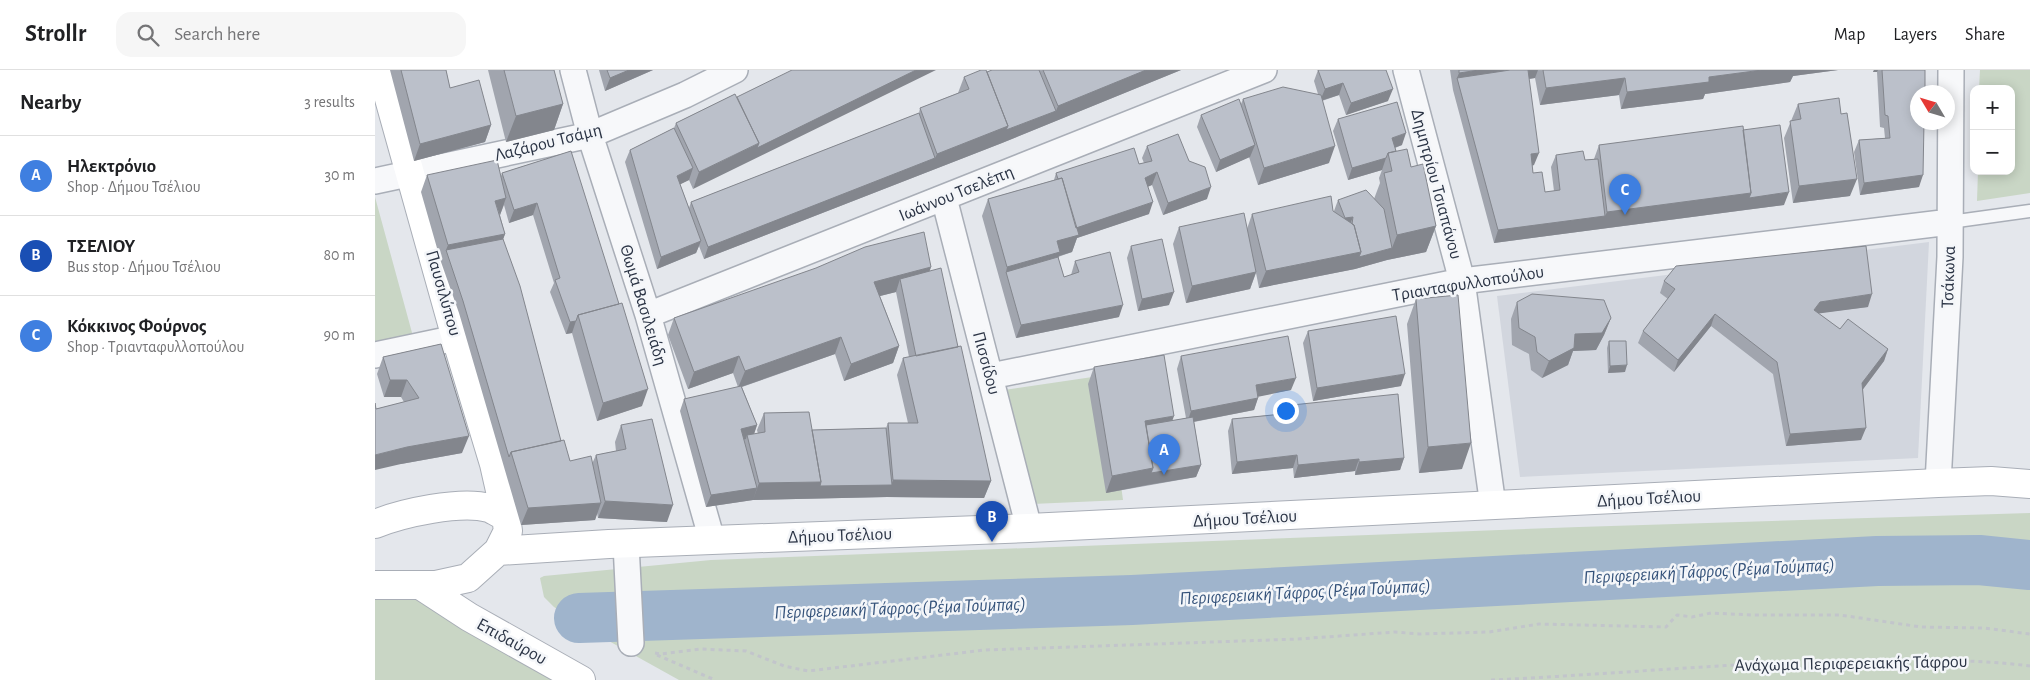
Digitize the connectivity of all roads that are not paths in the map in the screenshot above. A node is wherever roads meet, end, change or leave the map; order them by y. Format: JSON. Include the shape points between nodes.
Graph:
{"nodes":[{"id":1,"x":381,"y":70,"type":"edge"},
{"id":2,"x":573,"y":70,"type":"edge"},
{"id":3,"x":735,"y":70,"type":"edge"},
{"id":4,"x":1264,"y":70,"type":"edge"},
{"id":5,"x":1407,"y":70,"type":"edge"},
{"id":6,"x":1951,"y":70,"type":"edge"},
{"id":7,"x":590,"y":134,"type":"junction"},
{"id":8,"x":411,"y":174,"type":"junction"},
{"id":9,"x":375,"y":181,"type":"edge"},
{"id":10,"x":944,"y":198,"type":"junction"},
{"id":11,"x":2030,"y":211,"type":"edge"},
{"id":12,"x":1950,"y":222,"type":"junction"},
{"id":13,"x":1462,"y":281,"type":"junction"},
{"id":14,"x":648,"y":314,"type":"junction"},
{"id":15,"x":456,"y":338,"type":"junction"},
{"id":16,"x":375,"y":355,"type":"edge"},
{"id":17,"x":991,"y":376,"type":"junction"},
{"id":18,"x":2030,"y":476,"type":"edge"},
{"id":19,"x":1991,"y":481,"type":"junction"},
{"id":20,"x":1938,"y":483,"type":"junction"},
{"id":21,"x":2030,"y":484,"type":"edge"},
{"id":22,"x":1493,"y":506,"type":"junction"},
{"id":23,"x":506,"y":517,"type":"junction"},
{"id":24,"x":375,"y":524,"type":"edge"},
{"id":25,"x":1029,"y":528,"type":"junction"},
{"id":26,"x":712,"y":540,"type":"junction"},
{"id":27,"x":626,"y":544,"type":"junction"},
{"id":28,"x":498,"y":551,"type":"junction"},
{"id":29,"x":462,"y":579,"type":"junction"},
{"id":30,"x":375,"y":585,"type":"edge"},
{"id":31,"x":420,"y":585,"type":"junction"},
{"id":32,"x":469,"y":617,"type":"junction"},
{"id":33,"x":631,"y":643,"type":"road end"},
{"id":34,"x":581,"y":680,"type":"edge"}],
"edges":[{"from":1,"to":8,"type":"street","name":"Παυσιλύπου"},
{"from":2,"to":7,"type":"street","name":"Θωμά Βασιλειάδη"},
{"from":3,"to":7,"type":"street","name":"Λαζάρου Τσάμη","via":[[685,96]]},
{"from":4,"to":10,"type":"street","name":"Ιωάννου Τσελέπη"},
{"from":5,"to":13,"type":"street","name":"Δημητρίου Τσιαπάνου"},
{"from":6,"to":12,"type":"street","name":"Τσάκωνα"},
{"from":7,"to":8,"type":"street","name":"Λαζάρου Τσάμη"},
{"from":7,"to":14,"type":"street","name":"Θωμά Βασιλειάδη"},
{"from":8,"to":9,"type":"street","name":"Λαζάρου Τσάμη"},
{"from":8,"to":15,"type":"street","name":"Παυσιλύπου"},
{"from":10,"to":14,"type":"street","name":"Ιωάννου Τσελέπη"},
{"from":10,"to":17,"type":"street","name":"Πισσίδου"},
{"from":11,"to":12,"type":"lane"},
{"from":12,"to":13,"type":"street","name":"Τριανταφυλλοπούλου"},
{"from":12,"to":20,"type":"street","name":"Τσάκωνα"},
{"from":13,"to":17,"type":"street","name":"Τριανταφυλλοπούλου"},
{"from":13,"to":22,"type":"street","name":"Δημητρίου Τσιαπάνου"},
{"from":14,"to":26,"type":"street","name":"Θωμά Βασιλειάδη"},
{"from":15,"to":16,"type":"street"},
{"from":15,"to":23,"type":"street","name":"Παυσιλύπου","via":[[494,464]]},
{"from":17,"to":25,"type":"street","name":"Πισσίδου"},
{"from":18,"to":19,"type":"street","name":"Δήμου Τσέλιου"},
{"from":19,"to":20,"type":"street","name":"Δήμου Τσέλιου"},
{"from":19,"to":21,"type":"street","name":"Δήμου Τσέλιου"},
{"from":20,"to":22,"type":"street","name":"Δήμου Τσέλιου"},
{"from":22,"to":25,"type":"street","name":"Δήμου Τσέλιου"},
{"from":23,"to":24,"type":"street","via":[[489,508],[460,504]]},
{"from":23,"to":28,"type":"street","name":"Παυσιλύπου","via":[[508,531]]},
{"from":25,"to":26,"type":"street","name":"Δήμου Τσέλιου"},
{"from":26,"to":27,"type":"street","name":"Δήμου Τσέλιου"},
{"from":27,"to":28,"type":"street","name":"Δήμου Τσέλιου"},
{"from":27,"to":33,"type":"street"},
{"from":28,"to":29,"type":"street"},
{"from":29,"to":31,"type":"street","via":[[436,586]]},
{"from":29,"to":32,"type":"street","via":[[462,598]]},
{"from":30,"to":31,"type":"street"},
{"from":31,"to":32,"type":"street","name":"Επιδαύρου"},
{"from":32,"to":34,"type":"street","name":"Επιδαύρου"}]}
